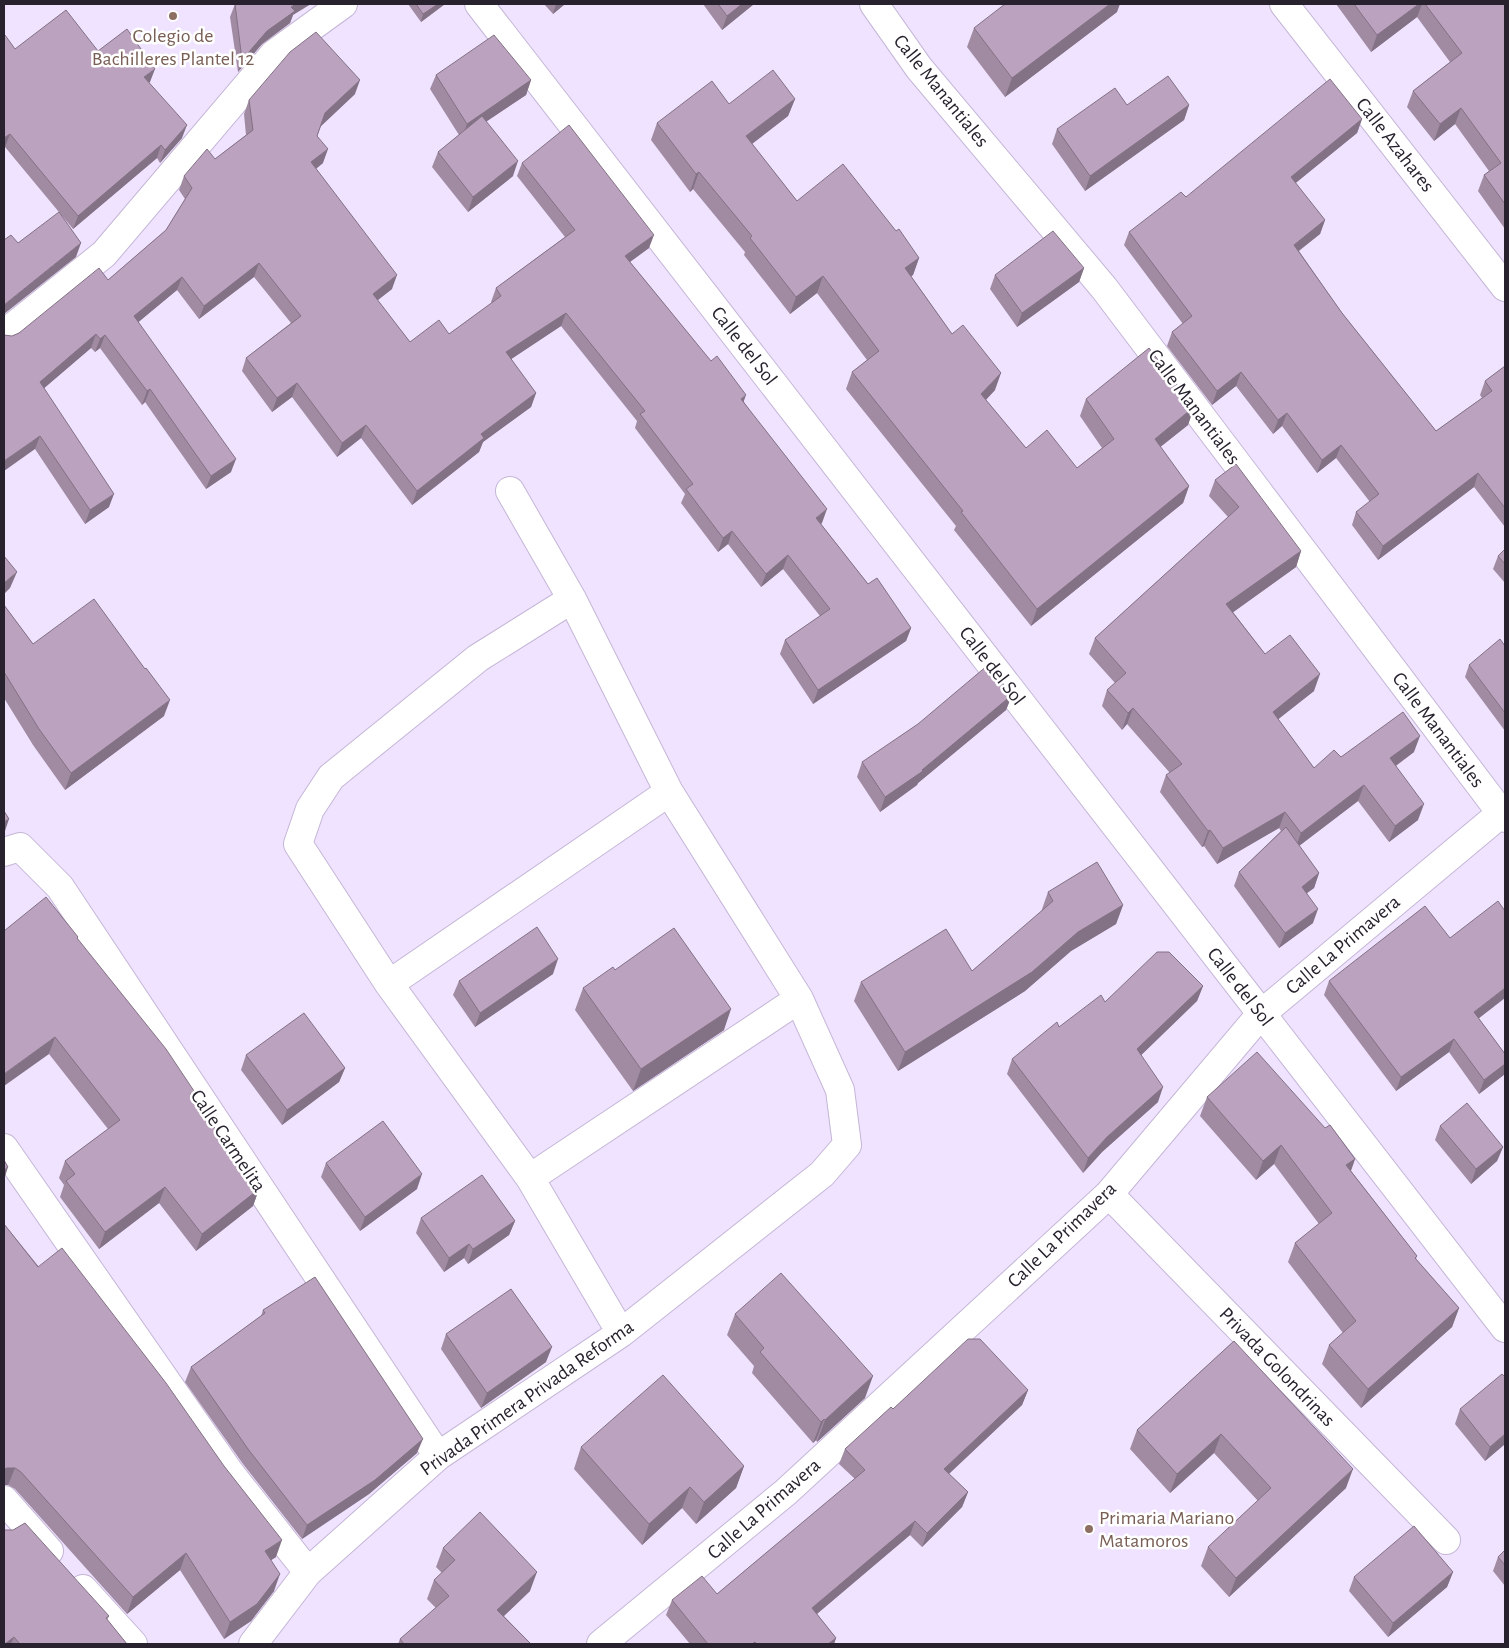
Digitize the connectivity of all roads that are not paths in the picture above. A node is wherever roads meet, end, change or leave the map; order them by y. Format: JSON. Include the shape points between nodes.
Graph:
{"nodes":[{"id":1,"x":343,"y":4,"type":"edge"},
{"id":2,"x":479,"y":4,"type":"edge"},
{"id":3,"x":874,"y":4,"type":"edge"},
{"id":4,"x":1284,"y":4,"type":"edge"},
{"id":5,"x":1505,"y":287,"type":"edge"},
{"id":6,"x":4,"y":334,"type":"edge"},
{"id":7,"x":510,"y":491,"type":"dead end"},
{"id":8,"x":572,"y":599,"type":"junction"},
{"id":9,"x":669,"y":792,"type":"junction"},
{"id":10,"x":1504,"y":814,"type":"edge"},
{"id":11,"x":4,"y":852,"type":"edge"},
{"id":12,"x":389,"y":984,"type":"junction"},
{"id":13,"x":800,"y":999,"type":"junction"},
{"id":14,"x":1261,"y":1014,"type":"junction"},
{"id":15,"x":4,"y":1148,"type":"edge"},
{"id":16,"x":530,"y":1178,"type":"junction"},
{"id":17,"x":1109,"y":1194,"type":"junction"},
{"id":18,"x":1505,"y":1328,"type":"edge"},
{"id":19,"x":621,"y":1333,"type":"junction"},
{"id":20,"x":438,"y":1456,"type":"junction"},
{"id":21,"x":9,"y":1517,"type":"edge"},
{"id":22,"x":1446,"y":1540,"type":"dead end"},
{"id":23,"x":308,"y":1572,"type":"junction"},
{"id":24,"x":133,"y":1644,"type":"edge"},
{"id":25,"x":253,"y":1644,"type":"edge"},
{"id":26,"x":602,"y":1644,"type":"edge"}],
"edges":[{"from":1,"to":6,"type":"street","via":[[274,54],[104,254]]},
{"from":2,"to":14,"type":"street","name":"Calle del Sol"},
{"from":3,"to":10,"type":"street","name":"Calle Manantiales","via":[[919,68],[1104,288]]},
{"from":4,"to":5,"type":"street","name":"Calle Azahares"},
{"from":7,"to":8,"type":"street","name":"Privada Primera Privada Reforma"},
{"from":8,"to":9,"type":"street","name":"Privada Primera Privada Reforma"},
{"from":8,"to":12,"type":"street","via":[[478,658],[332,778],[310,809],[298,844]]},
{"from":9,"to":12,"type":"street"},
{"from":9,"to":13,"type":"street","name":"Privada Primera Privada Reforma"},
{"from":10,"to":14,"type":"street","name":"Calle La Primavera"},
{"from":11,"to":20,"type":"street","name":"Calle Carmelita","via":[[20,847],[60,887]]},
{"from":12,"to":16,"type":"street"},
{"from":13,"to":16,"type":"street"},
{"from":13,"to":19,"type":"street","name":"Privada Primera Privada Reforma","via":[[840,1090],[847,1145],[822,1174]]},
{"from":14,"to":17,"type":"street","name":"Calle La Primavera"},
{"from":14,"to":18,"type":"street","name":"Calle del Sol"},
{"from":15,"to":23,"type":"street","via":[[230,1473]]},
{"from":16,"to":19,"type":"street"},
{"from":17,"to":22,"type":"street","name":"Privada Golondrinas"},
{"from":17,"to":26,"type":"street","name":"Calle La Primavera","via":[[786,1492]]},
{"from":19,"to":20,"type":"street","name":"Privada Primera Privada Reforma"},
{"from":20,"to":23,"type":"street","name":"Privada Primera Privada Reforma"},
{"from":21,"to":24,"type":"street"},
{"from":23,"to":25,"type":"street","name":"Privada Primera Privada Reforma"}]}
